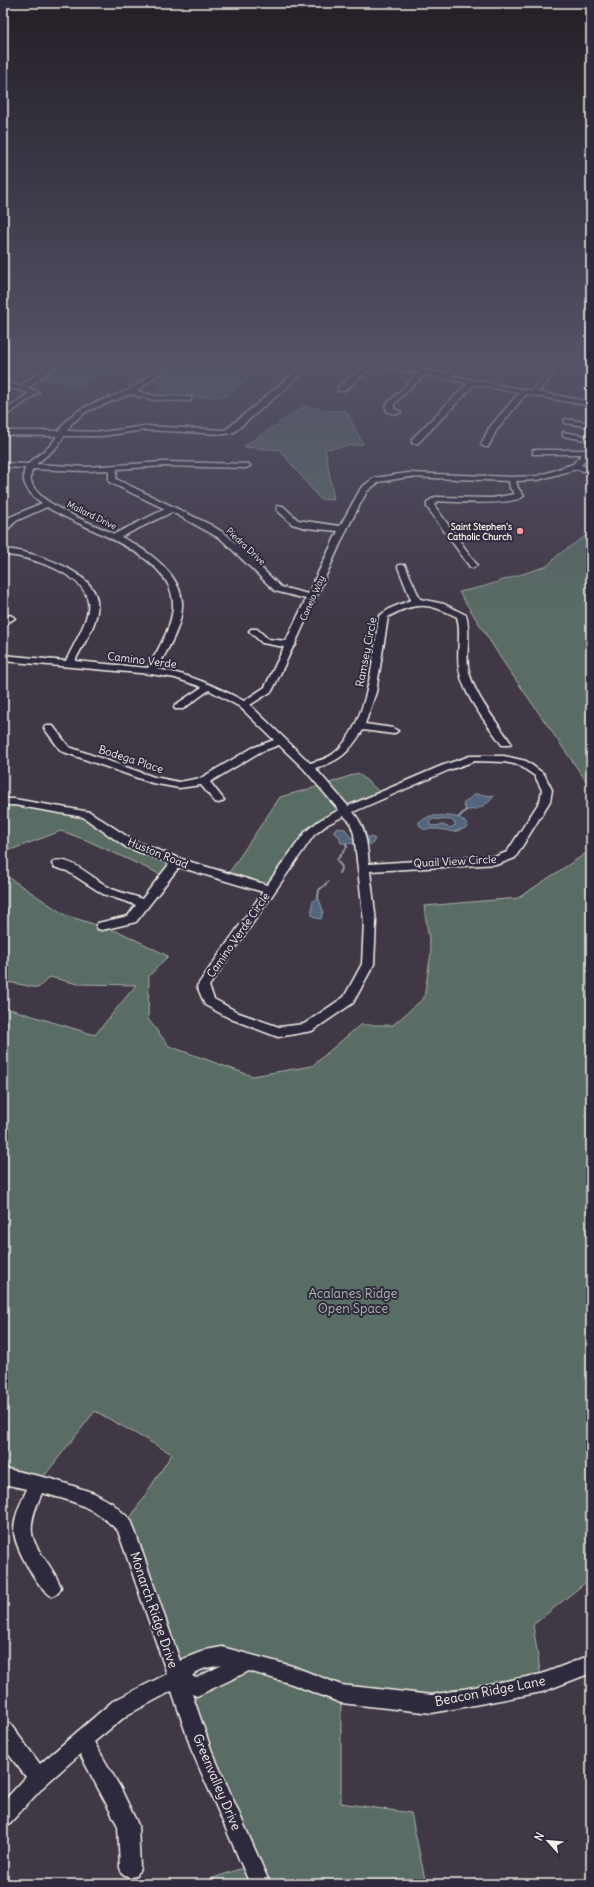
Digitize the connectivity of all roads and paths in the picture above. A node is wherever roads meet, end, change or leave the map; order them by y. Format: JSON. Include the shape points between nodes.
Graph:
{"nodes":[{"id":1,"x":46,"y":450,"type":"edge"},
{"id":2,"x":590,"y":451,"type":"edge"},
{"id":3,"x":536,"y":452,"type":"dead end"},
{"id":4,"x":3,"y":465,"type":"edge"},
{"id":5,"x":30,"y":466,"type":"junction"},
{"id":6,"x":246,"y":466,"type":"dead end"},
{"id":7,"x":576,"y":466,"type":"junction"},
{"id":8,"x":112,"y":468,"type":"junction"},
{"id":9,"x":591,"y":471,"type":"edge"},
{"id":10,"x":512,"y":479,"type":"junction"},
{"id":11,"x":47,"y":504,"type":"junction"},
{"id":12,"x":280,"y":508,"type":"dead end"},
{"id":13,"x":172,"y":509,"type":"junction"},
{"id":14,"x":3,"y":517,"type":"edge"},
{"id":15,"x":13,"y":519,"type":"junction"},
{"id":16,"x":3,"y":529,"type":"edge"},
{"id":17,"x":343,"y":529,"type":"junction"},
{"id":18,"x":114,"y":537,"type":"junction"},
{"id":19,"x":3,"y":552,"type":"edge"},
{"id":20,"x":473,"y":565,"type":"dead end"},
{"id":21,"x":402,"y":568,"type":"dead end"},
{"id":22,"x":312,"y":598,"type":"junction"},
{"id":23,"x":416,"y":601,"type":"junction"},
{"id":24,"x":254,"y":631,"type":"dead end"},
{"id":25,"x":291,"y":645,"type":"junction"},
{"id":26,"x":3,"y":658,"type":"edge"},
{"id":27,"x":69,"y":664,"type":"junction"},
{"id":28,"x":151,"y":671,"type":"junction"},
{"id":29,"x":209,"y":686,"type":"junction"},
{"id":30,"x":244,"y":705,"type":"junction"},
{"id":31,"x":179,"y":708,"type":"dead end"},
{"id":32,"x":359,"y":726,"type":"junction"},
{"id":33,"x":49,"y":728,"type":"dead end"},
{"id":34,"x":392,"y":731,"type":"dead end"},
{"id":35,"x":280,"y":741,"type":"junction"},
{"id":36,"x":506,"y":743,"type":"dead end"},
{"id":37,"x":308,"y":767,"type":"junction"},
{"id":38,"x":204,"y":781,"type":"junction"},
{"id":39,"x":219,"y":800,"type":"dead end"},
{"id":40,"x":3,"y":802,"type":"edge"},
{"id":41,"x":347,"y":810,"type":"junction"},
{"id":42,"x":177,"y":862,"type":"junction"},
{"id":43,"x":58,"y":864,"type":"dead end"},
{"id":44,"x":364,"y":868,"type":"junction"},
{"id":45,"x":270,"y":890,"type":"junction"},
{"id":46,"x":145,"y":904,"type":"junction"},
{"id":47,"x":102,"y":926,"type":"dead end"},
{"id":48,"x":3,"y":1476,"type":"edge"},
{"id":49,"x":38,"y":1484,"type":"junction"},
{"id":50,"x":52,"y":1587,"type":"dead end"},
{"id":51,"x":591,"y":1664,"type":"edge"},
{"id":52,"x":177,"y":1679,"type":"junction"},
{"id":53,"x":3,"y":1731,"type":"edge"},
{"id":54,"x":83,"y":1741,"type":"junction"},
{"id":55,"x":38,"y":1778,"type":"junction"},
{"id":56,"x":3,"y":1816,"type":"edge"},
{"id":57,"x":130,"y":1868,"type":"dead end"},
{"id":58,"x":260,"y":1884,"type":"edge"}],
"edges":[{"from":1,"to":5,"type":"street"},
{"from":2,"to":3,"type":"street"},
{"from":2,"to":7,"type":"street"},
{"from":4,"to":5,"type":"street"},
{"from":5,"to":8,"type":"street"},
{"from":5,"to":11,"type":"street","name":"Mallard Drive","via":[[27,480],[33,494]]},
{"from":6,"to":8,"type":"street","via":[[164,464]]},
{"from":7,"to":9,"type":"street"},
{"from":7,"to":10,"type":"street","via":[[538,478]]},
{"from":8,"to":13,"type":"street","name":"Piedra Drive","via":[[112,480]]},
{"from":10,"to":17,"type":"street","name":"Conejo Way","via":[[408,475],[377,480],[364,490]]},
{"from":10,"to":20,"type":"street","via":[[514,488],[520,496],[492,500],[435,499],[431,502],[430,505]]},
{"from":11,"to":15,"type":"street"},
{"from":11,"to":18,"type":"street","name":"Mallard Drive"},
{"from":12,"to":17,"type":"street","via":[[295,522]]},
{"from":13,"to":18,"type":"street"},
{"from":13,"to":22,"type":"street","name":"Piedra Drive","via":[[224,537],[278,589]]},
{"from":14,"to":15,"type":"street"},
{"from":15,"to":16,"type":"street"},
{"from":17,"to":22,"type":"street","name":"Conejo Way"},
{"from":18,"to":28,"type":"street","name":"Mallard Drive","via":[[138,550],[157,565],[171,583],[177,598],[176,618]]},
{"from":19,"to":27,"type":"street","via":[[36,557],[78,579],[88,590],[93,600],[91,615]]},
{"from":21,"to":23,"type":"street"},
{"from":22,"to":25,"type":"street","name":"Conejo Way"},
{"from":23,"to":32,"type":"street","name":"Ramsey Circle","via":[[397,607],[384,616],[374,682]]},
{"from":23,"to":36,"type":"street","name":"Ramsey Circle","via":[[438,605],[461,615],[466,625],[463,668],[466,680]]},
{"from":24,"to":25,"type":"street","via":[[265,640]]},
{"from":25,"to":30,"type":"street","name":"Conejo Way","via":[[269,689]]},
{"from":26,"to":27,"type":"street","name":"Camino Verde"},
{"from":27,"to":28,"type":"street","name":"Camino Verde"},
{"from":28,"to":29,"type":"street","name":"Camino Verde"},
{"from":29,"to":30,"type":"street","name":"Camino Verde"},
{"from":29,"to":31,"type":"street"},
{"from":30,"to":35,"type":"street","name":"Camino Verde"},
{"from":32,"to":34,"type":"street"},
{"from":32,"to":37,"type":"street","name":"Ramsey Circle","via":[[351,743],[336,757]]},
{"from":33,"to":38,"type":"street","name":"Bodega Place","via":[[65,749],[152,780],[179,785]]},
{"from":35,"to":37,"type":"street","name":"Camino Verde"},
{"from":35,"to":38,"type":"street","name":"Bodega Place","via":[[256,750]]},
{"from":37,"to":41,"type":"street","name":"Camino Verde"},
{"from":38,"to":39,"type":"street"},
{"from":40,"to":42,"type":"street","name":"Huston Road","via":[[86,814],[130,844]]},
{"from":41,"to":44,"type":"street","name":"Camino Verde Circle","via":[[356,821]]},
{"from":41,"to":44,"type":"street","name":"Quail View Circle","via":[[474,758],[504,759],[522,763],[539,774],[547,790],[545,801],[511,855],[499,860]]},
{"from":41,"to":45,"type":"street","name":"Camino Verde Circle","via":[[310,833]]},
{"from":42,"to":45,"type":"street","name":"Huston Road"},
{"from":42,"to":46,"type":"street"},
{"from":43,"to":46,"type":"street","via":[[71,868],[107,892]]},
{"from":44,"to":45,"type":"street","name":"Camino Verde Circle","via":[[370,922],[368,964],[349,1000],[307,1028],[278,1032],[235,1016],[209,1002],[203,986]]},
{"from":46,"to":47,"type":"street","via":[[132,919]]},
{"from":48,"to":49,"type":"street","name":"Monarch Ridge Drive"},
{"from":49,"to":50,"type":"street","via":[[29,1503],[22,1534]]},
{"from":49,"to":52,"type":"street","name":"Monarch Ridge Drive","via":[[100,1504],[125,1526]]},
{"from":51,"to":52,"type":"street","name":"Beacon Ridge Lane","via":[[542,1683],[432,1704],[341,1694],[292,1675],[248,1662],[197,1688]]},
{"from":52,"to":54,"type":"street","name":"Monarch Ridge Drive","via":[[120,1708]]},
{"from":52,"to":58,"type":"street","name":"Greenvalley Drive","via":[[202,1751]]},
{"from":53,"to":55,"type":"street"},
{"from":54,"to":55,"type":"street","name":"Monarch Ridge Drive"},
{"from":54,"to":57,"type":"street","via":[[128,1825]]},
{"from":55,"to":56,"type":"street","name":"Monarch Ridge Drive"}]}
